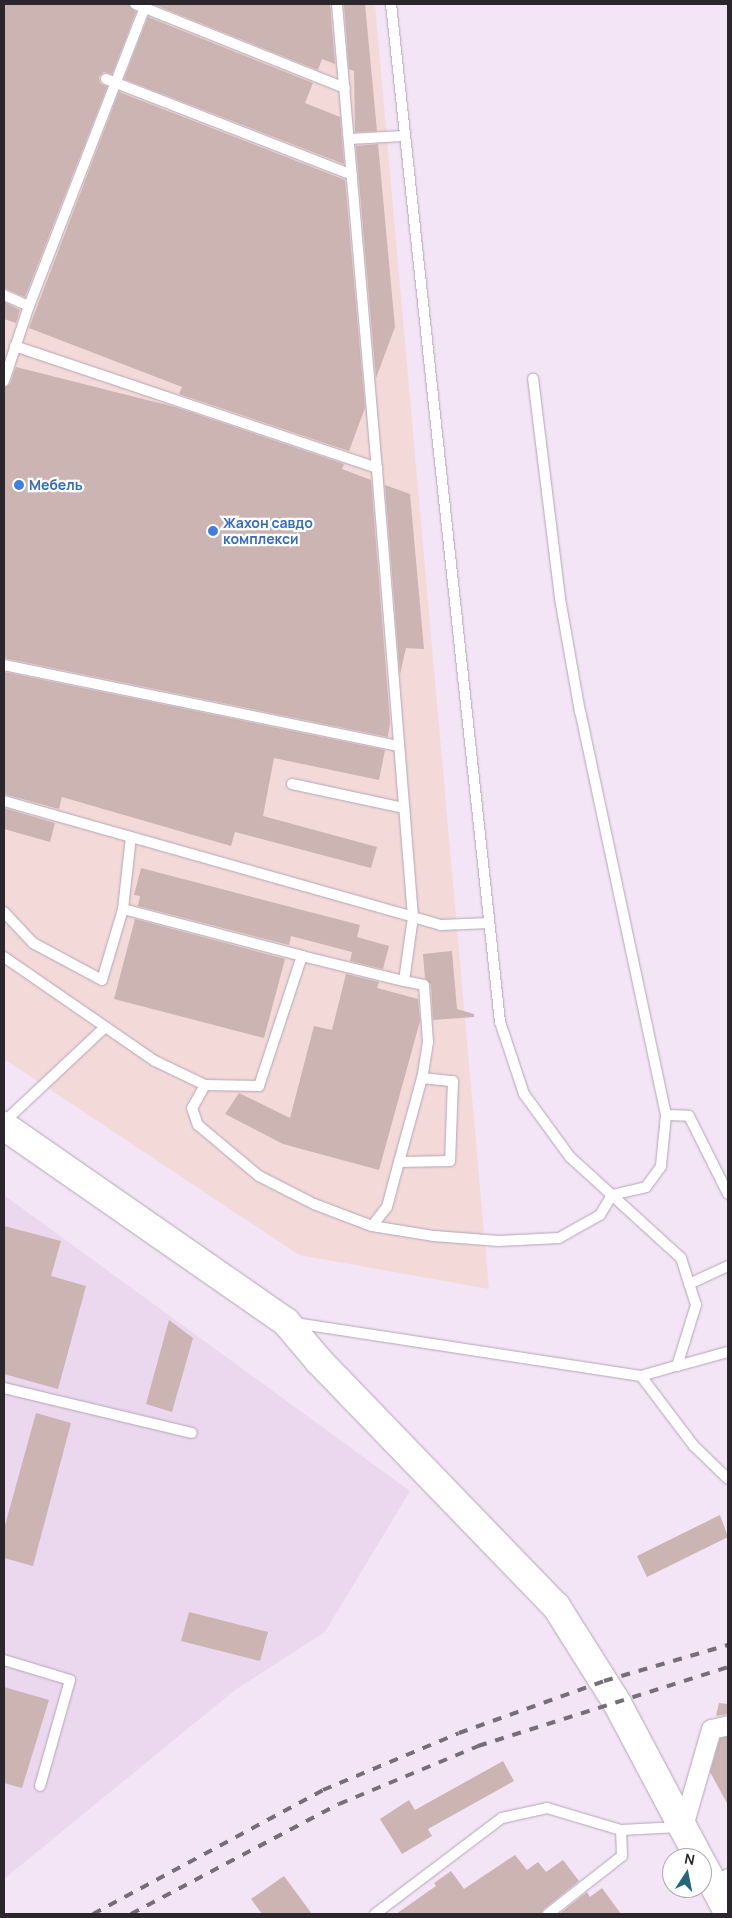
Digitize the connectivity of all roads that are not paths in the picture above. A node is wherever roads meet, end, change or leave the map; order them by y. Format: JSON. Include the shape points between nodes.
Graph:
{"nodes":[{"id":1,"x":135,"y":4,"type":"edge"},
{"id":2,"x":337,"y":4,"type":"edge"},
{"id":3,"x":391,"y":4,"type":"edge"},
{"id":4,"x":145,"y":6,"type":"edge"},
{"id":5,"x":106,"y":79,"type":"dead end"},
{"id":6,"x":117,"y":83,"type":"junction"},
{"id":7,"x":345,"y":88,"type":"junction"},
{"id":8,"x":403,"y":136,"type":"junction"},
{"id":9,"x":350,"y":139,"type":"junction"},
{"id":10,"x":352,"y":175,"type":"junction"},
{"id":11,"x":4,"y":295,"type":"edge"},
{"id":12,"x":29,"y":306,"type":"junction"},
{"id":13,"x":15,"y":346,"type":"junction"},
{"id":14,"x":533,"y":379,"type":"dead end"},
{"id":15,"x":4,"y":381,"type":"edge"},
{"id":16,"x":377,"y":468,"type":"junction"},
{"id":17,"x":4,"y":665,"type":"edge"},
{"id":18,"x":399,"y":746,"type":"junction"},
{"id":19,"x":292,"y":784,"type":"dead end"},
{"id":20,"x":4,"y":801,"type":"edge"},
{"id":21,"x":404,"y":808,"type":"junction"},
{"id":22,"x":130,"y":838,"type":"junction"},
{"id":23,"x":123,"y":909,"type":"junction"},
{"id":24,"x":4,"y":912,"type":"edge"},
{"id":25,"x":413,"y":917,"type":"junction"},
{"id":26,"x":489,"y":923,"type":"junction"},
{"id":27,"x":302,"y":956,"type":"junction"},
{"id":28,"x":4,"y":958,"type":"edge"},
{"id":29,"x":404,"y":981,"type":"junction"},
{"id":30,"x":105,"y":1027,"type":"junction"},
{"id":31,"x":422,"y":1078,"type":"junction"},
{"id":32,"x":205,"y":1085,"type":"junction"},
{"id":33,"x":666,"y":1115,"type":"junction"},
{"id":34,"x":4,"y":1122,"type":"edge"},
{"id":35,"x":4,"y":1126,"type":"edge"},
{"id":36,"x":399,"y":1162,"type":"junction"},
{"id":37,"x":728,"y":1194,"type":"edge"},
{"id":38,"x":612,"y":1195,"type":"junction"},
{"id":39,"x":372,"y":1226,"type":"junction"},
{"id":40,"x":728,"y":1266,"type":"edge"},
{"id":41,"x":690,"y":1284,"type":"junction"},
{"id":42,"x":286,"y":1322,"type":"junction"},
{"id":43,"x":728,"y":1352,"type":"edge"},
{"id":44,"x":677,"y":1366,"type":"junction"},
{"id":45,"x":641,"y":1376,"type":"junction"},
{"id":46,"x":4,"y":1388,"type":"edge"},
{"id":47,"x":192,"y":1433,"type":"dead end"},
{"id":48,"x":728,"y":1479,"type":"edge"},
{"id":49,"x":4,"y":1660,"type":"edge"},
{"id":50,"x":728,"y":1725,"type":"edge"},
{"id":51,"x":40,"y":1786,"type":"dead end"},
{"id":52,"x":683,"y":1826,"type":"junction"},
{"id":53,"x":621,"y":1830,"type":"junction"},
{"id":54,"x":694,"y":1848,"type":"edge"},
{"id":55,"x":714,"y":1873,"type":"edge"},
{"id":56,"x":728,"y":1912,"type":"edge"},
{"id":57,"x":375,"y":1914,"type":"edge"},
{"id":58,"x":548,"y":1914,"type":"edge"}],
"edges":[{"from":1,"to":4,"type":"lane"},
{"from":2,"to":7,"type":"lane"},
{"from":3,"to":8,"type":"lane"},
{"from":4,"to":6,"type":"lane"},
{"from":4,"to":7,"type":"lane"},
{"from":5,"to":6,"type":"lane"},
{"from":6,"to":10,"type":"lane"},
{"from":6,"to":12,"type":"lane"},
{"from":7,"to":9,"type":"lane"},
{"from":8,"to":9,"type":"lane"},
{"from":8,"to":26,"type":"lane"},
{"from":9,"to":10,"type":"lane"},
{"from":10,"to":16,"type":"lane"},
{"from":11,"to":12,"type":"lane"},
{"from":12,"to":13,"type":"lane"},
{"from":13,"to":15,"type":"lane"},
{"from":13,"to":16,"type":"lane"},
{"from":14,"to":33,"type":"lane","via":[[560,598],[580,712]]},
{"from":16,"to":18,"type":"lane"},
{"from":17,"to":18,"type":"lane"},
{"from":18,"to":21,"type":"lane"},
{"from":19,"to":21,"type":"lane"},
{"from":20,"to":22,"type":"lane"},
{"from":21,"to":25,"type":"lane"},
{"from":22,"to":23,"type":"lane"},
{"from":22,"to":25,"type":"lane"},
{"from":23,"to":24,"type":"lane","via":[[102,980],[32,943]]},
{"from":23,"to":27,"type":"lane"},
{"from":25,"to":26,"type":"lane","via":[[441,925]]},
{"from":25,"to":29,"type":"lane"},
{"from":26,"to":38,"type":"lane","via":[[500,1022],[524,1094],[570,1157]]},
{"from":27,"to":29,"type":"lane"},
{"from":27,"to":32,"type":"lane","via":[[259,1086]]},
{"from":28,"to":30,"type":"lane"},
{"from":29,"to":31,"type":"lane","via":[[424,985],[428,1042]]},
{"from":30,"to":32,"type":"lane","via":[[155,1061]]},
{"from":30,"to":34,"type":"lane"},
{"from":31,"to":36,"type":"lane"},
{"from":31,"to":36,"type":"lane","via":[[454,1081],[450,1162]]},
{"from":32,"to":39,"type":"lane","via":[[192,1108],[198,1125],[259,1176],[314,1204]]},
{"from":33,"to":37,"type":"lane","via":[[689,1116]]},
{"from":33,"to":38,"type":"lane","via":[[661,1166],[646,1187]]},
{"from":35,"to":42,"type":"main road"},
{"from":36,"to":39,"type":"lane","via":[[387,1207]]},
{"from":38,"to":39,"type":"lane","via":[[600,1215],[559,1238],[499,1241],[434,1236]]},
{"from":38,"to":41,"type":"lane","via":[[681,1258]]},
{"from":40,"to":41,"type":"lane"},
{"from":41,"to":44,"type":"lane","via":[[696,1305]]},
{"from":42,"to":45,"type":"lane"},
{"from":42,"to":52,"type":"main road","via":[[319,1361],[556,1606],[604,1681]]},
{"from":43,"to":44,"type":"lane"},
{"from":44,"to":45,"type":"lane"},
{"from":45,"to":48,"type":"lane","via":[[694,1446]]},
{"from":46,"to":47,"type":"lane"},
{"from":49,"to":51,"type":"lane","via":[[70,1680]]},
{"from":50,"to":52,"type":"street","via":[[711,1730]]},
{"from":52,"to":53,"type":"lane"},
{"from":52,"to":54,"type":"main road"},
{"from":53,"to":57,"type":"lane","via":[[547,1808],[502,1818]]},
{"from":53,"to":58,"type":"lane","via":[[622,1856]]},
{"from":55,"to":56,"type":"main road"}]}
